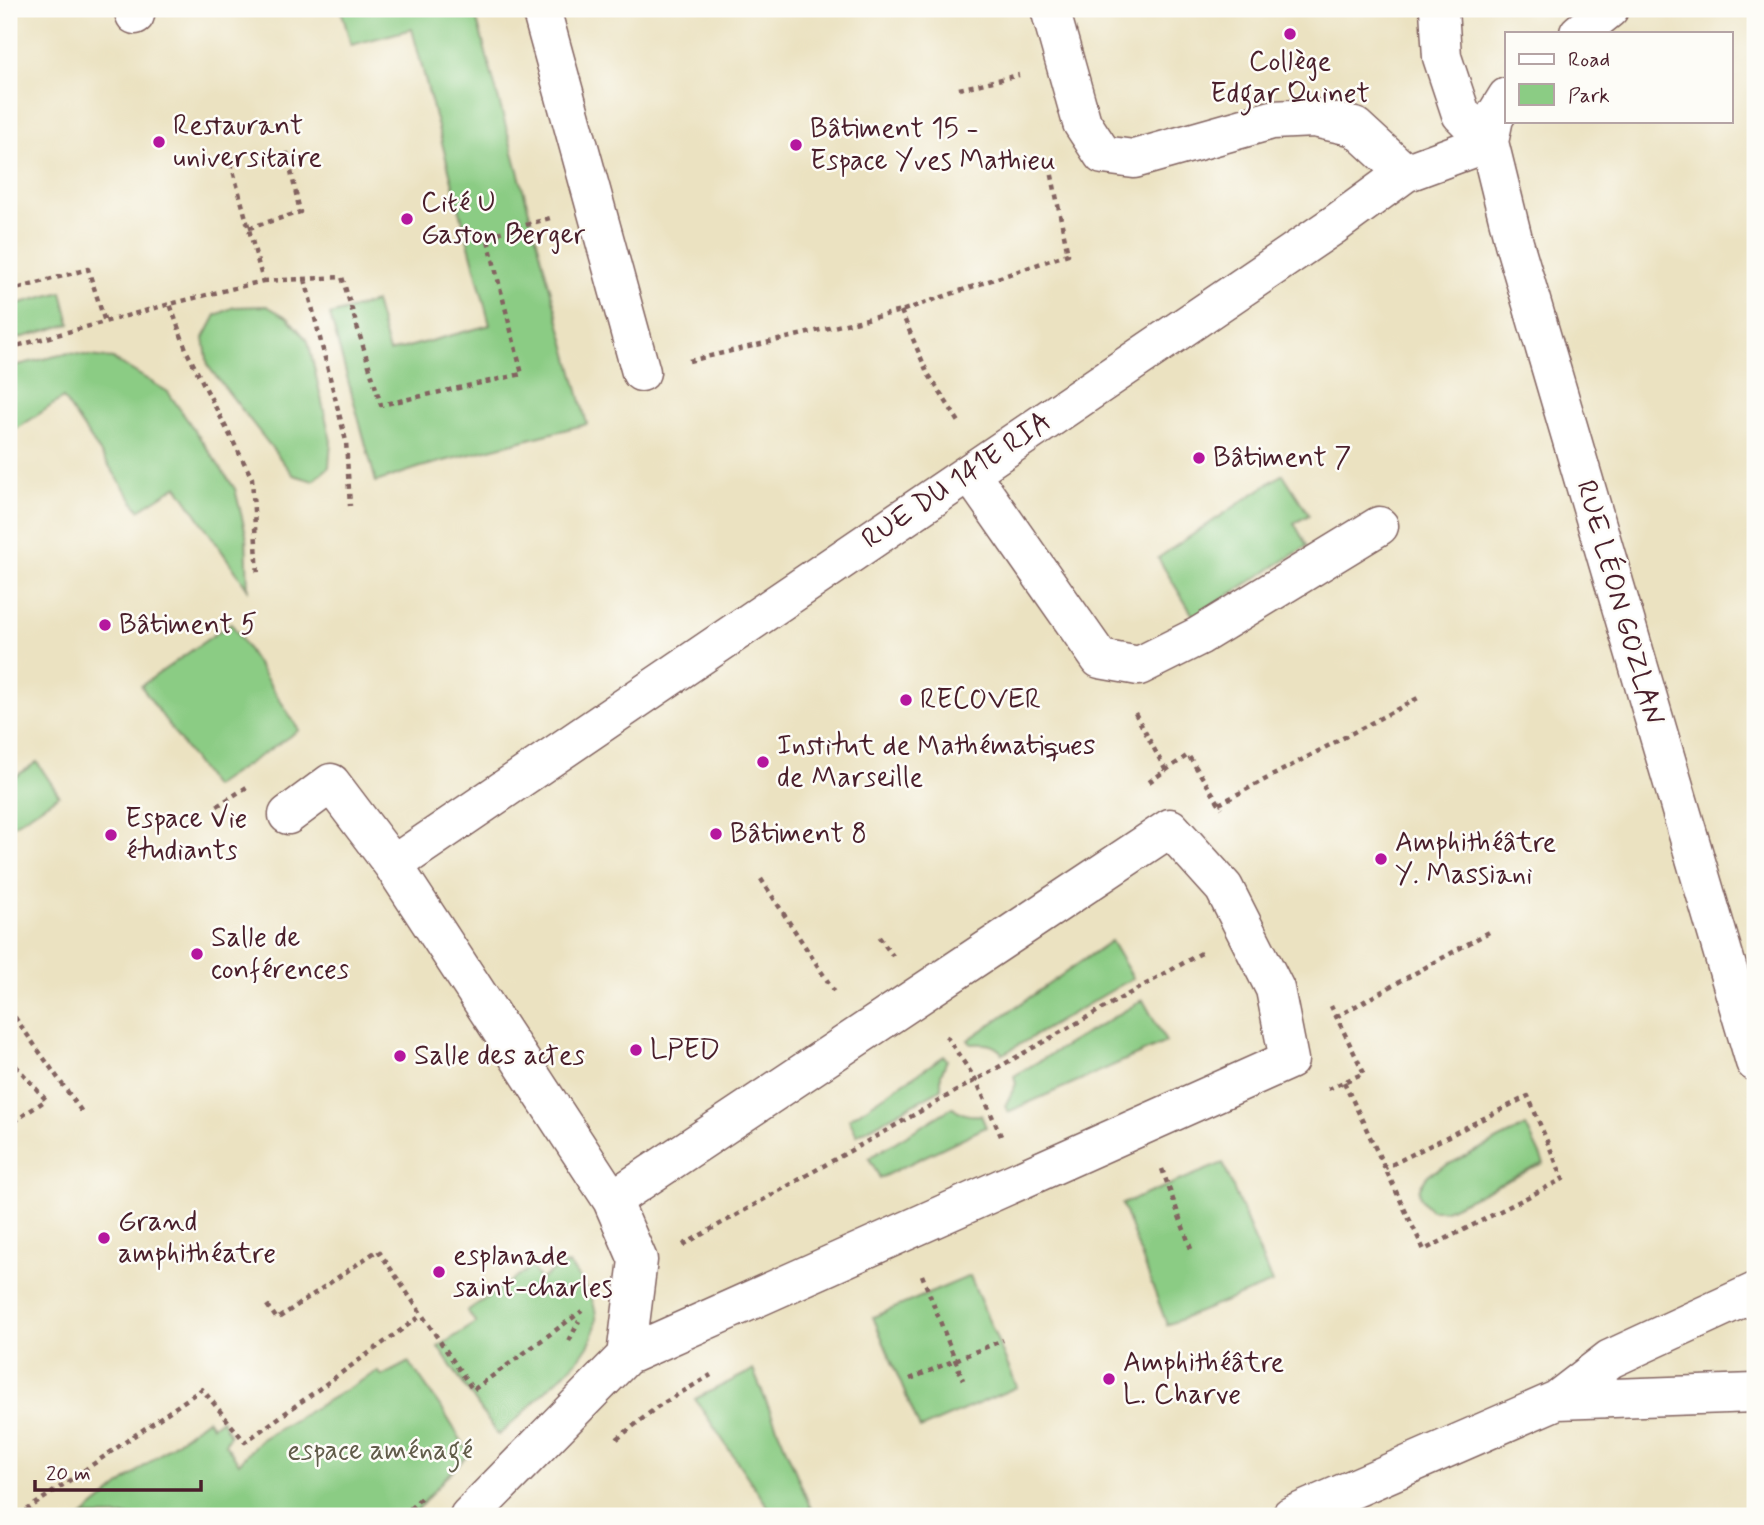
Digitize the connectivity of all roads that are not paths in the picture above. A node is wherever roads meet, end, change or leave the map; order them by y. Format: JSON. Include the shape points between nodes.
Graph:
{"nodes":[{"id":1,"x":541,"y":9,"type":"edge"},
{"id":2,"x":1050,"y":9,"type":"edge"},
{"id":3,"x":1439,"y":9,"type":"edge"},
{"id":4,"x":1609,"y":9,"type":"edge"},
{"id":5,"x":1580,"y":32,"type":"edge"},
{"id":6,"x":1505,"y":100,"type":"edge"},
{"id":7,"x":1489,"y":142,"type":"junction"},
{"id":8,"x":1405,"y":173,"type":"junction"},
{"id":9,"x":641,"y":373,"type":"road end"},
{"id":10,"x":970,"y":473,"type":"junction"},
{"id":11,"x":1379,"y":526,"type":"dead end"},
{"id":12,"x":289,"y":815,"type":"dead end"},
{"id":13,"x":393,"y":864,"type":"junction"},
{"id":14,"x":1755,"y":1062,"type":"edge"},
{"id":15,"x":612,"y":1200,"type":"junction"},
{"id":16,"x":1755,"y":1292,"type":"edge"},
{"id":17,"x":626,"y":1356,"type":"junction"},
{"id":18,"x":1755,"y":1393,"type":"edge"},
{"id":19,"x":1557,"y":1400,"type":"junction"},
{"id":20,"x":469,"y":1516,"type":"edge"},
{"id":21,"x":1291,"y":1516,"type":"edge"}],
"edges":[{"from":1,"to":9,"type":"street"},
{"from":2,"to":8,"type":"street","via":[[1082,123],[1102,155],[1134,159],[1272,120],[1314,118],[1355,127]]},
{"from":3,"to":7,"type":"street","via":[[1442,57],[1461,114]]},
{"from":4,"to":5,"type":"street"},
{"from":6,"to":7,"type":"street","via":[[1494,118]]},
{"from":7,"to":8,"type":"street","name":"RUE DU 141E RIA"},
{"from":7,"to":14,"type":"street","name":"RUE LÉON GOZLAN","via":[[1522,271]]},
{"from":8,"to":10,"type":"street","name":"RUE DU 141E RIA"},
{"from":10,"to":11,"type":"street","via":[[1100,659],[1139,666],[1199,636]]},
{"from":10,"to":13,"type":"street","name":"RUE DU 141E RIA"},
{"from":12,"to":13,"type":"street","via":[[331,783]]},
{"from":13,"to":15,"type":"street"},
{"from":15,"to":17,"type":"street","via":[[638,1260]]},
{"from":15,"to":17,"type":"street","via":[[1170,828],[1224,888],[1275,989],[1289,1060]]},
{"from":16,"to":19,"type":"street","via":[[1610,1359]]},
{"from":17,"to":20,"type":"street"},
{"from":18,"to":19,"type":"street"},
{"from":19,"to":21,"type":"street"}]}
